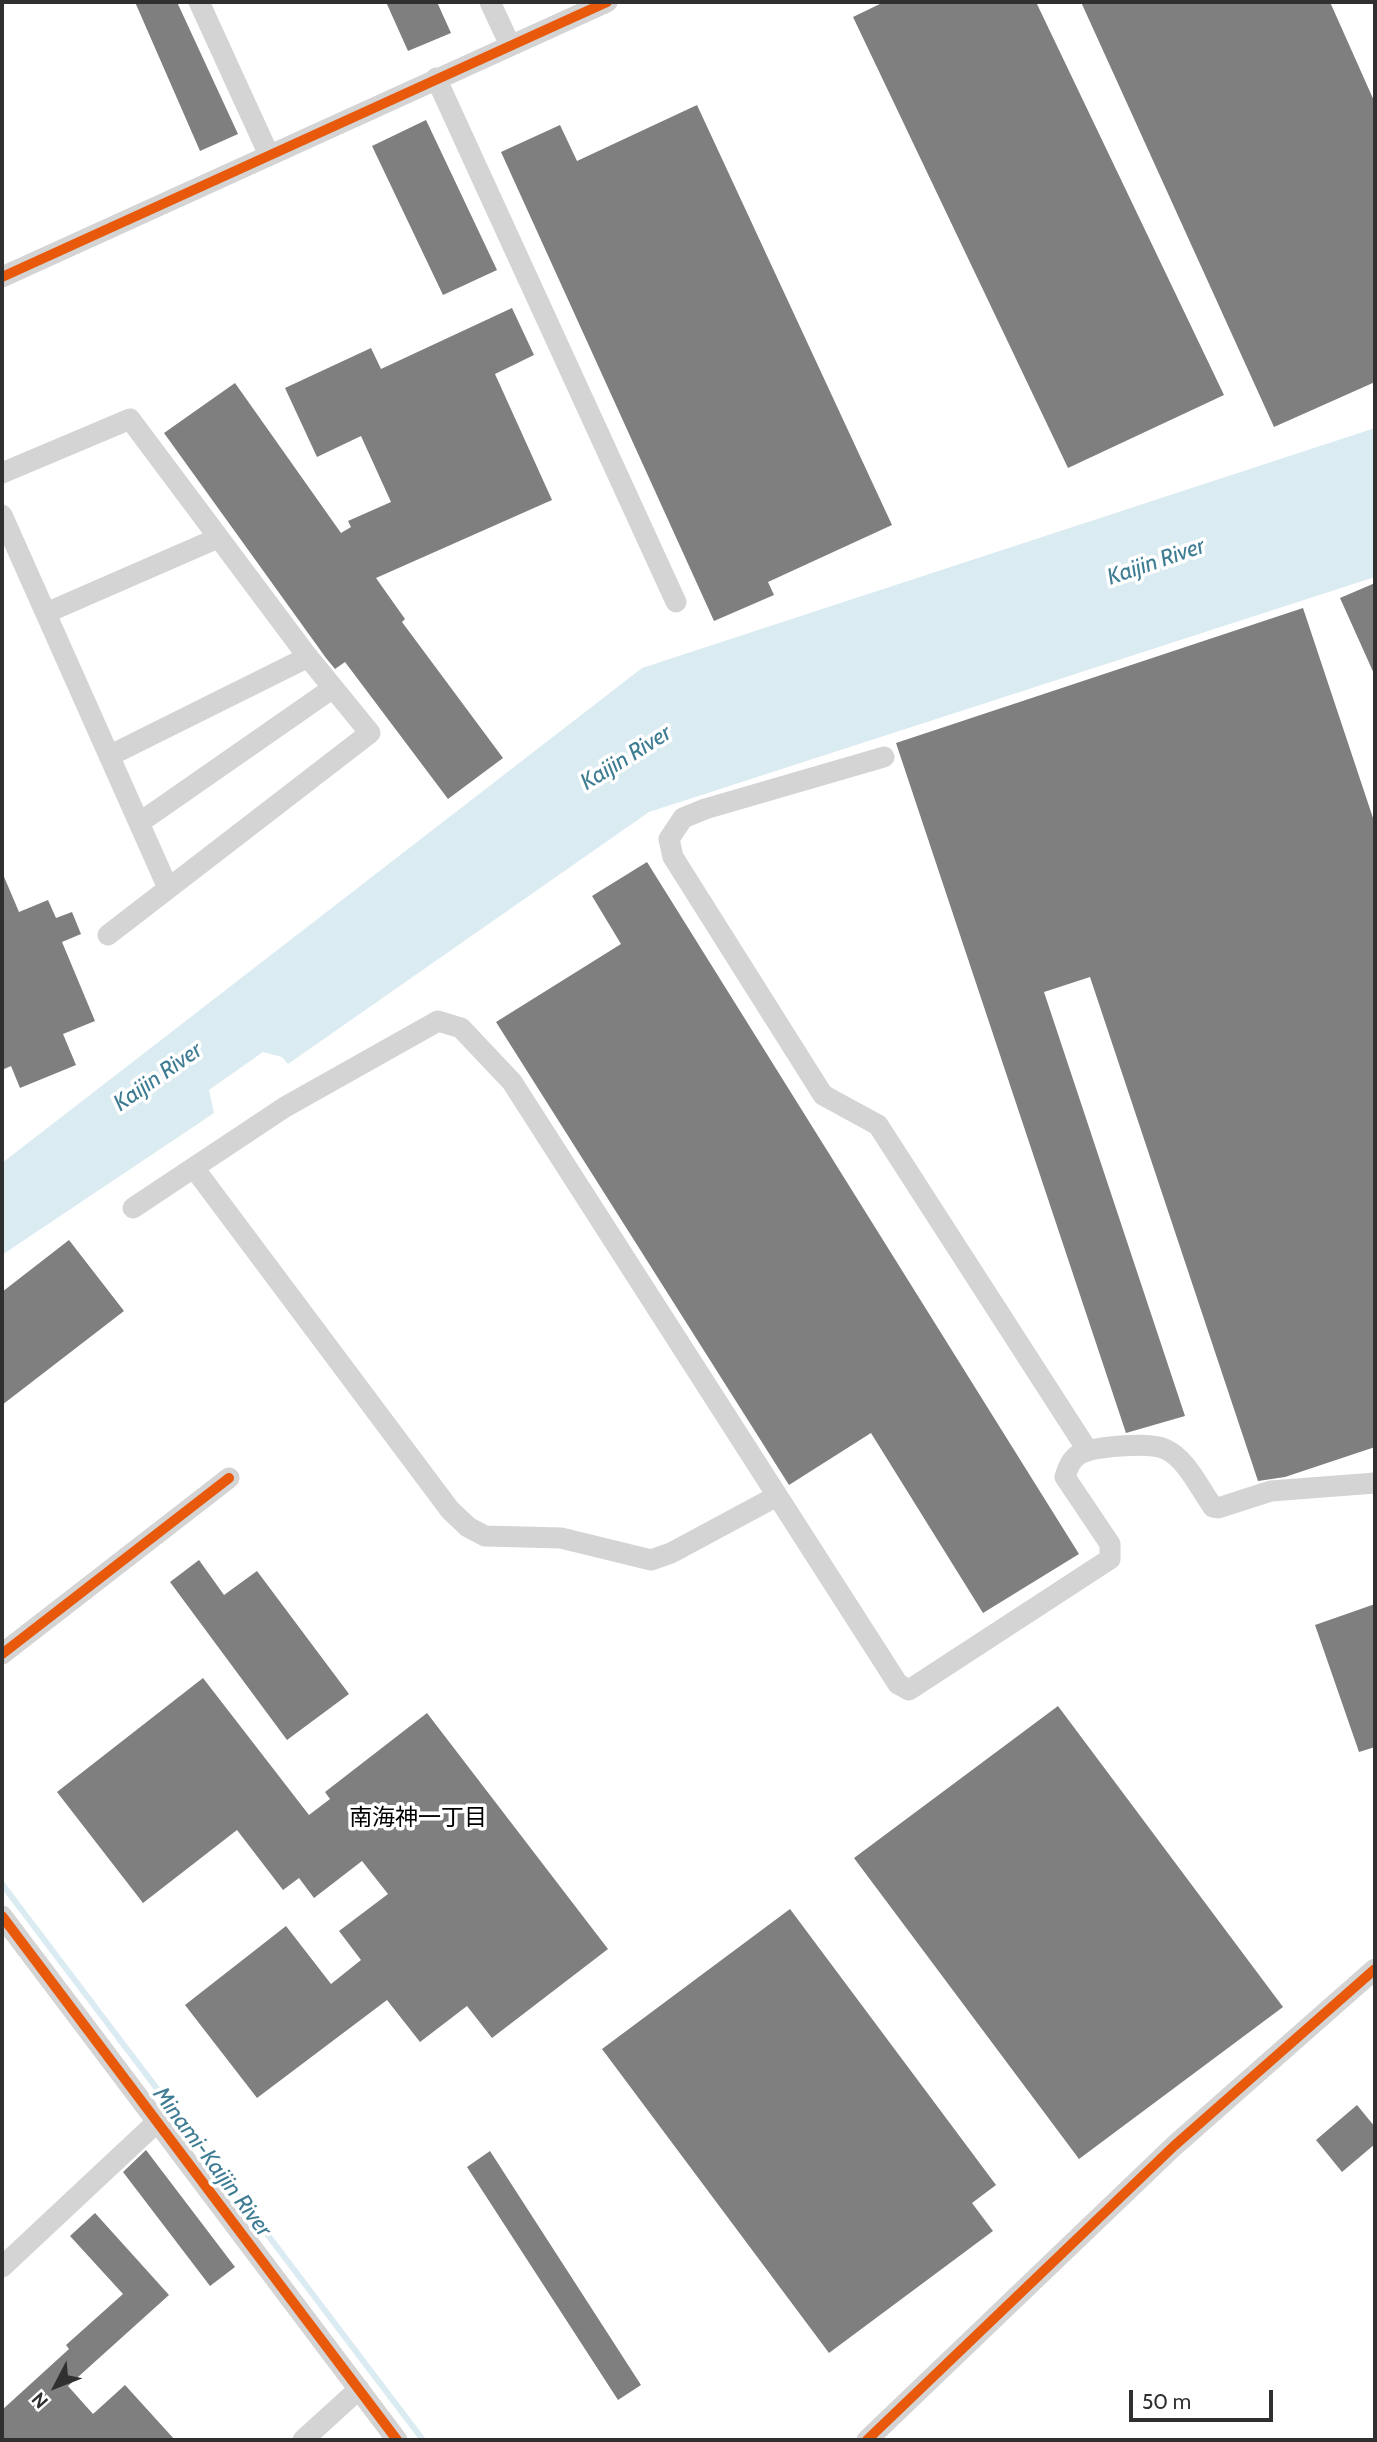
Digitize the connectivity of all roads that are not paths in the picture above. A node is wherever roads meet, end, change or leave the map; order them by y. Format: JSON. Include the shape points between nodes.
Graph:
{"nodes":[{"id":1,"x":199,"y":2,"type":"edge"},
{"id":2,"x":490,"y":2,"type":"edge"},
{"id":3,"x":607,"y":2,"type":"edge"},
{"id":4,"x":563,"y":11,"type":"edge"},
{"id":5,"x":510,"y":45,"type":"junction"},
{"id":6,"x":436,"y":78,"type":"junction"},
{"id":7,"x":269,"y":155,"type":"junction"},
{"id":8,"x":2,"y":278,"type":"edge"},
{"id":9,"x":2,"y":473,"type":"edge"},
{"id":10,"x":2,"y":515,"type":"edge"},
{"id":11,"x":218,"y":538,"type":"junction"},
{"id":12,"x":676,"y":602,"type":"dead end"},
{"id":13,"x":46,"y":613,"type":"junction"},
{"id":14,"x":309,"y":657,"type":"junction"},
{"id":15,"x":333,"y":688,"type":"junction"},
{"id":16,"x":109,"y":756,"type":"junction"},
{"id":17,"x":884,"y":757,"type":"dead end"},
{"id":18,"x":139,"y":823,"type":"junction"},
{"id":19,"x":168,"y":888,"type":"junction"},
{"id":20,"x":108,"y":935,"type":"dead end"},
{"id":21,"x":194,"y":1168,"type":"junction"},
{"id":22,"x":133,"y":1208,"type":"dead end"},
{"id":23,"x":1088,"y":1451,"type":"junction"},
{"id":24,"x":229,"y":1478,"type":"dead end"},
{"id":25,"x":1375,"y":1483,"type":"edge"},
{"id":26,"x":777,"y":1496,"type":"junction"},
{"id":27,"x":2,"y":1654,"type":"edge"},
{"id":28,"x":2,"y":1916,"type":"edge"},
{"id":29,"x":1373,"y":1977,"type":"edge"},
{"id":30,"x":158,"y":2121,"type":"junction"},
{"id":31,"x":2,"y":2267,"type":"edge"},
{"id":32,"x":359,"y":2389,"type":"junction"},
{"id":33,"x":303,"y":2440,"type":"edge"},
{"id":34,"x":397,"y":2440,"type":"edge"},
{"id":35,"x":867,"y":2440,"type":"edge"}],
"edges":[{"from":1,"to":7,"type":"street"},
{"from":2,"to":5,"type":"street"},
{"from":3,"to":4,"type":"street"},
{"from":4,"to":5,"type":"street"},
{"from":5,"to":6,"type":"street"},
{"from":6,"to":7,"type":"street"},
{"from":6,"to":12,"type":"street"},
{"from":7,"to":8,"type":"street"},
{"from":9,"to":11,"type":"street","via":[[130,419]]},
{"from":10,"to":13,"type":"street"},
{"from":11,"to":13,"type":"street"},
{"from":11,"to":14,"type":"street"},
{"from":13,"to":16,"type":"street"},
{"from":14,"to":15,"type":"street"},
{"from":14,"to":16,"type":"street"},
{"from":15,"to":18,"type":"street"},
{"from":15,"to":19,"type":"street","via":[[370,733]]},
{"from":16,"to":18,"type":"street"},
{"from":17,"to":23,"type":"street","via":[[683,818],[669,839],[673,857],[823,1095],[878,1125]]},
{"from":18,"to":19,"type":"street"},
{"from":19,"to":20,"type":"street"},
{"from":21,"to":22,"type":"street"},
{"from":21,"to":26,"type":"street","via":[[450,1510],[468,1527],[485,1536],[561,1538],[651,1560]]},
{"from":21,"to":26,"type":"street","via":[[285,1107],[438,1021],[461,1028],[512,1082]]},
{"from":23,"to":25,"type":"street","via":[[1114,1446],[1164,1448],[1218,1508],[1271,1491]]},
{"from":23,"to":26,"type":"street","via":[[1069,1464],[1065,1477],[1110,1544],[1110,1559],[909,1690],[898,1684]]},
{"from":24,"to":27,"type":"street"},
{"from":28,"to":30,"type":"street"},
{"from":29,"to":35,"type":"street","via":[[1174,2146]]},
{"from":30,"to":31,"type":"street"},
{"from":30,"to":32,"type":"street"},
{"from":32,"to":33,"type":"street"},
{"from":32,"to":34,"type":"street"}]}
